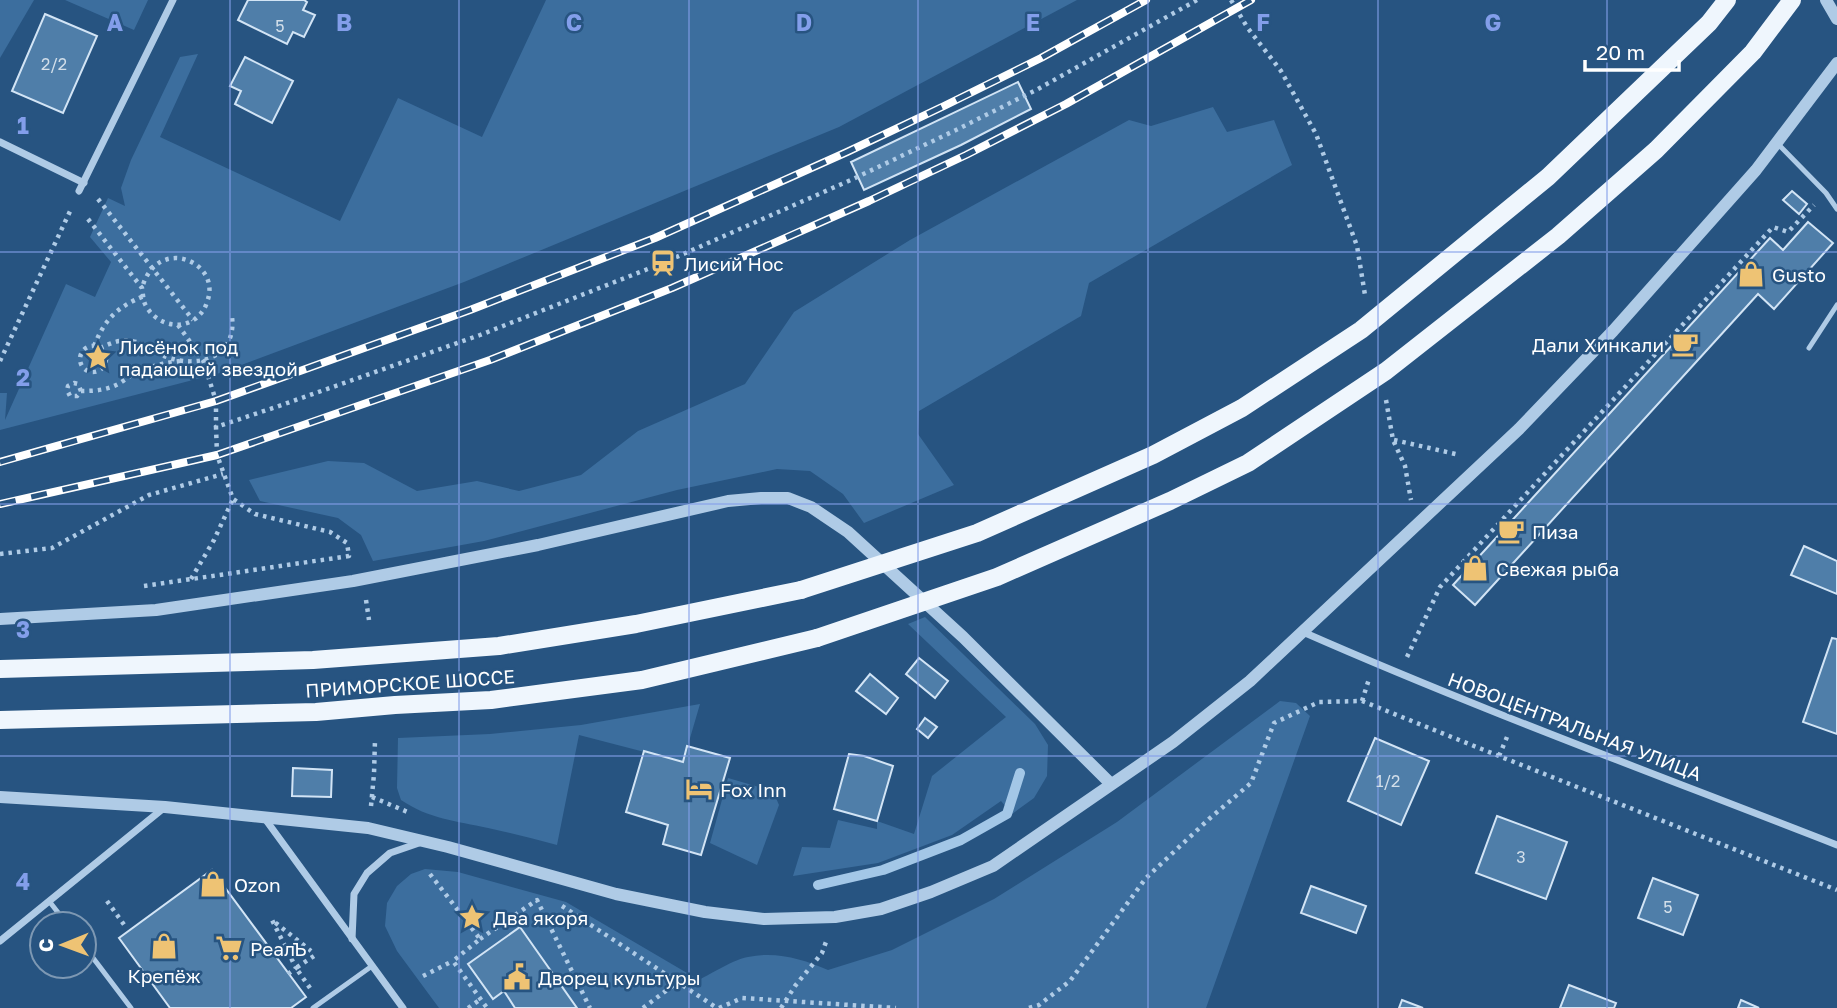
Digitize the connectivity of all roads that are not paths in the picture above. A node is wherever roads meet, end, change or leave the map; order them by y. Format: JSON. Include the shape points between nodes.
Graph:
{"nodes":[{"id":1,"x":173,"y":0,"type":"edge"},
{"id":2,"x":1727,"y":0,"type":"edge"},
{"id":3,"x":1792,"y":0,"type":"edge"},
{"id":4,"x":1826,"y":0,"type":"edge"},
{"id":5,"x":1837,"y":19,"type":"edge"},
{"id":6,"x":1837,"y":63,"type":"edge"},
{"id":7,"x":0,"y":142,"type":"edge"},
{"id":8,"x":1777,"y":143,"type":"junction"},
{"id":9,"x":84,"y":183,"type":"junction"},
{"id":10,"x":79,"y":191,"type":"road end"},
{"id":11,"x":1837,"y":209,"type":"edge"},
{"id":12,"x":1837,"y":306,"type":"edge"},
{"id":13,"x":1809,"y":348,"type":"dead end"},
{"id":14,"x":0,"y":619,"type":"edge"},
{"id":15,"x":1303,"y":632,"type":"junction"},
{"id":16,"x":0,"y":669,"type":"edge"},
{"id":17,"x":0,"y":720,"type":"edge"},
{"id":18,"x":1111,"y":784,"type":"junction"},
{"id":19,"x":0,"y":797,"type":"edge"},
{"id":20,"x":165,"y":807,"type":"junction"},
{"id":21,"x":263,"y":816,"type":"junction"},
{"id":22,"x":422,"y":841,"type":"junction"},
{"id":23,"x":1837,"y":845,"type":"edge"},
{"id":24,"x":49,"y":901,"type":"junction"},
{"id":25,"x":56,"y":910,"type":"edge"},
{"id":26,"x":352,"y":939,"type":"junction"},
{"id":27,"x":0,"y":941,"type":"edge"},
{"id":28,"x":98,"y":964,"type":"edge"},
{"id":29,"x":372,"y":966,"type":"junction"},
{"id":30,"x":131,"y":1008,"type":"edge"},
{"id":31,"x":313,"y":1008,"type":"edge"},
{"id":32,"x":403,"y":1008,"type":"edge"}],
"edges":[{"from":1,"to":9,"type":"street"},
{"from":2,"to":16,"type":"main road","name":"ПРИМОРСКОЕ ШОССЕ","bridge":true,"via":[[1709,23],[1548,177],[1361,330],[1242,408],[1153,455],[977,533],[801,590],[499,646],[313,660]]},
{"from":3,"to":17,"type":"main road","name":"ПРИМОРСКОЕ ШОССЕ","bridge":true,"via":[[1753,52],[1656,150],[1558,236],[1386,371],[1248,463],[997,577],[817,638],[642,680],[491,700],[316,712]]},
{"from":4,"to":5,"type":"street"},
{"from":6,"to":8,"type":"street"},
{"from":7,"to":9,"type":"street"},
{"from":8,"to":11,"type":"lane"},
{"from":8,"to":15,"type":"street","via":[[1613,331],[1519,429]]},
{"from":9,"to":10,"type":"street"},
{"from":12,"to":13,"type":"lane"},
{"from":14,"to":18,"type":"street","via":[[156,610],[354,581],[728,501],[788,498],[811,507],[848,532],[963,637]]},
{"from":15,"to":18,"type":"street","via":[[1192,727]]},
{"from":15,"to":23,"type":"street","name":"НОВОЦЕНТРАЛЬНАЯ УЛИЦА","via":[[1514,720]]},
{"from":18,"to":22,"type":"street","via":[[993,866],[881,909],[835,917],[764,919],[705,912],[616,894]]},
{"from":19,"to":20,"type":"street"},
{"from":20,"to":21,"type":"street"},
{"from":20,"to":24,"type":"street"},
{"from":21,"to":22,"type":"street","via":[[368,828]]},
{"from":21,"to":26,"type":"street"},
{"from":22,"to":26,"type":"street","via":[[390,853],[368,873],[354,894]]},
{"from":24,"to":25,"type":"lane"},
{"from":24,"to":27,"type":"street"},
{"from":26,"to":29,"type":"street"},
{"from":28,"to":30,"type":"lane"},
{"from":29,"to":31,"type":"lane"},
{"from":29,"to":32,"type":"street"}]}
